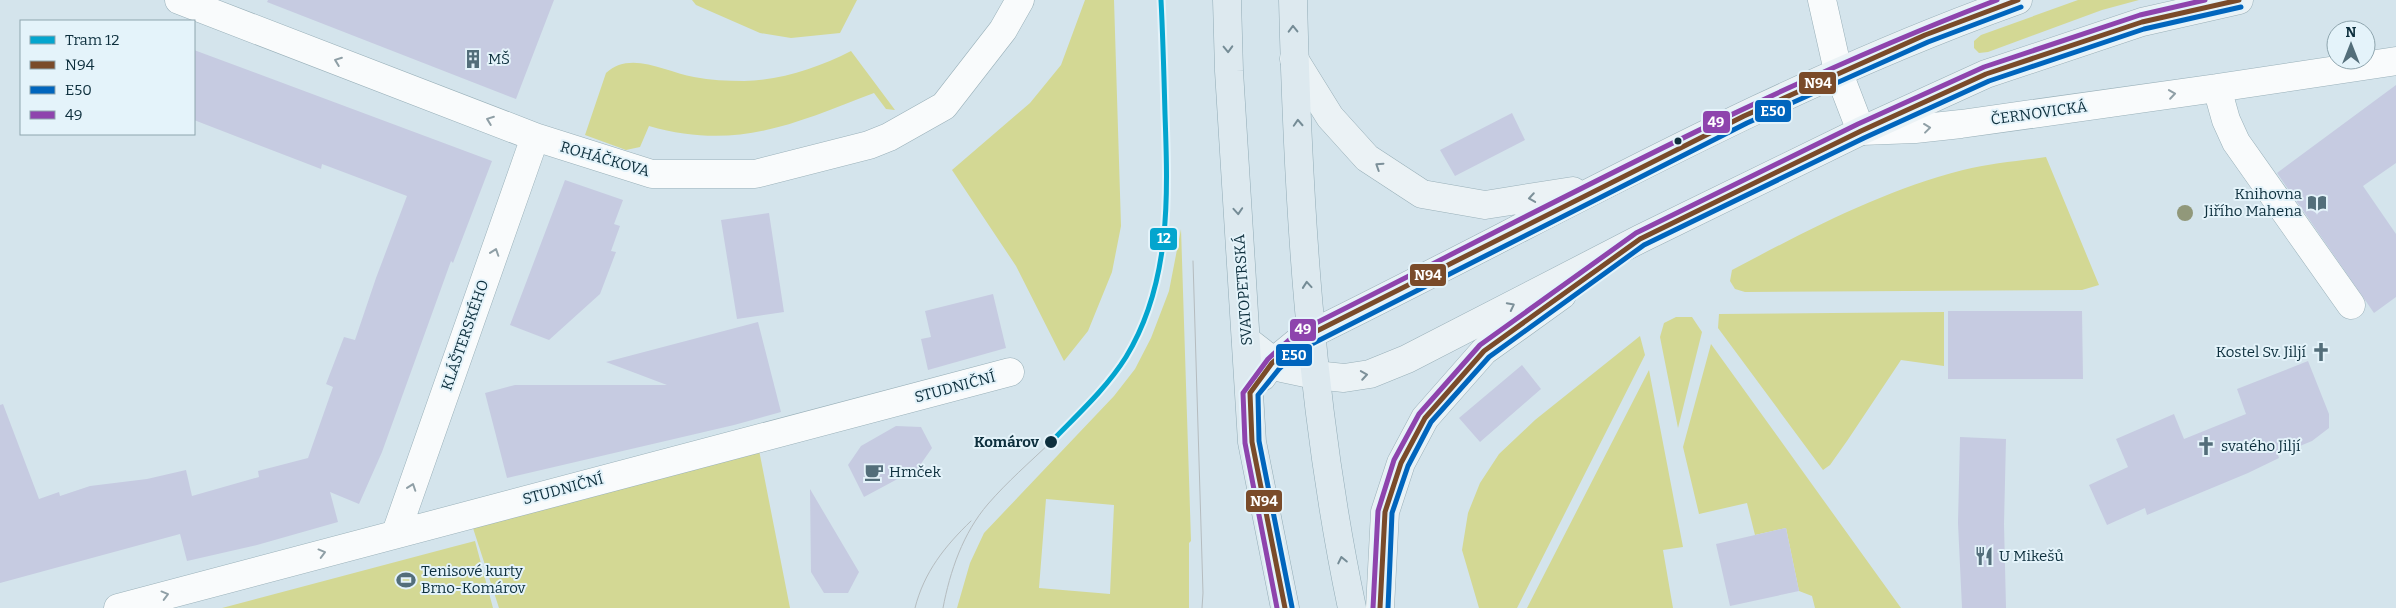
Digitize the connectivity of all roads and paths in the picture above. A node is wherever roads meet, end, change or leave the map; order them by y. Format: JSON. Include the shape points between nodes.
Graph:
{"nodes":[{"id":1,"x":180,"y":0,"type":"edge"},
{"id":2,"x":1020,"y":0,"type":"edge"},
{"id":3,"x":1227,"y":0,"type":"edge"},
{"id":4,"x":1293,"y":0,"type":"edge"},
{"id":5,"x":1822,"y":0,"type":"edge"},
{"id":6,"x":2018,"y":0,"type":"edge"},
{"id":7,"x":2239,"y":0,"type":"edge"},
{"id":8,"x":1294,"y":59,"type":"junction"},
{"id":9,"x":2396,"y":61,"type":"edge"},
{"id":10,"x":1838,"y":71,"type":"junction"},
{"id":11,"x":2218,"y":88,"type":"junction"},
{"id":12,"x":1861,"y":131,"type":"junction"},
{"id":13,"x":535,"y":137,"type":"junction"},
{"id":14,"x":1597,"y":187,"type":"junction"},
{"id":15,"x":1640,"y":239,"type":"junction"},
{"id":16,"x":2351,"y":306,"type":"dead end"},
{"id":17,"x":1312,"y":333,"type":"junction"},
{"id":18,"x":1246,"y":340,"type":"junction"},
{"id":19,"x":1272,"y":363,"type":"junction"},
{"id":20,"x":1010,"y":372,"type":"dead end"},
{"id":21,"x":1315,"y":375,"type":"junction"},
{"id":22,"x":1250,"y":392,"type":"junction"},
{"id":23,"x":396,"y":534,"type":"junction"},
{"id":24,"x":118,"y":608,"type":"edge"},
{"id":25,"x":1285,"y":608,"type":"edge"},
{"id":26,"x":1352,"y":608,"type":"edge"},
{"id":27,"x":1380,"y":608,"type":"edge"}],
"edges":[{"from":13,"to":1,"type":"street","name":"ROHÁČKOVA","one_way":true},
{"from":2,"to":13,"type":"street","name":"ROHÁČKOVA","via":[[1003,30],[944,106],[869,145],[754,174],[652,174]]},
{"from":3,"to":18,"type":"main road","name":"SVATOPETRSKÁ","one_way":true},
{"from":8,"to":4,"type":"main road","one_way":true},
{"from":5,"to":10,"type":"street"},
{"from":6,"to":10,"type":"main road"},
{"from":7,"to":12,"type":"main road","name":"ČERNOVICKÁ","via":[[2142,22],[1986,74]]},
{"from":14,"to":8,"type":"main road","one_way":true,"via":[[1485,205],[1422,194],[1367,158],[1330,117]]},
{"from":17,"to":8,"type":"main road","one_way":true},
{"from":9,"to":11,"type":"street","name":"ČERNOVICKÁ"},
{"from":10,"to":12,"type":"street"},
{"from":10,"to":14,"type":"main road"},
{"from":12,"to":11,"type":"street","name":"ČERNOVICKÁ","one_way":true,"via":[[1961,124]]},
{"from":11,"to":16,"type":"street","via":[[2226,120],[2236,142]]},
{"from":12,"to":15,"type":"main road","name":"ČERNOVICKÁ"},
{"from":23,"to":13,"type":"street","name":"KLÁŠTERSKÉHO","one_way":true},
{"from":14,"to":17,"type":"main road"},
{"from":21,"to":15,"type":"main road","one_way":true,"via":[[1344,378],[1370,374],[1407,359]]},
{"from":15,"to":27,"type":"main road","via":[[1484,351],[1425,418],[1402,463],[1385,512]]},
{"from":17,"to":19,"type":"main road","via":[[1293,344]]},
{"from":17,"to":21,"type":"main road"},
{"from":18,"to":19,"type":"main road"},
{"from":18,"to":22,"type":"main road","name":"SVATOPETRSKÁ"},
{"from":19,"to":21,"type":"main road"},
{"from":19,"to":22,"type":"main road"},
{"from":20,"to":23,"type":"street","name":"STUDNIČNÍ"},
{"from":26,"to":21,"type":"main road","one_way":true,"via":[[1334,522]]},
{"from":22,"to":25,"type":"main road","name":"SVATOPETRSKÁ","via":[[1252,442]]},
{"from":24,"to":23,"type":"street","name":"STUDNIČNÍ","one_way":true}]}
